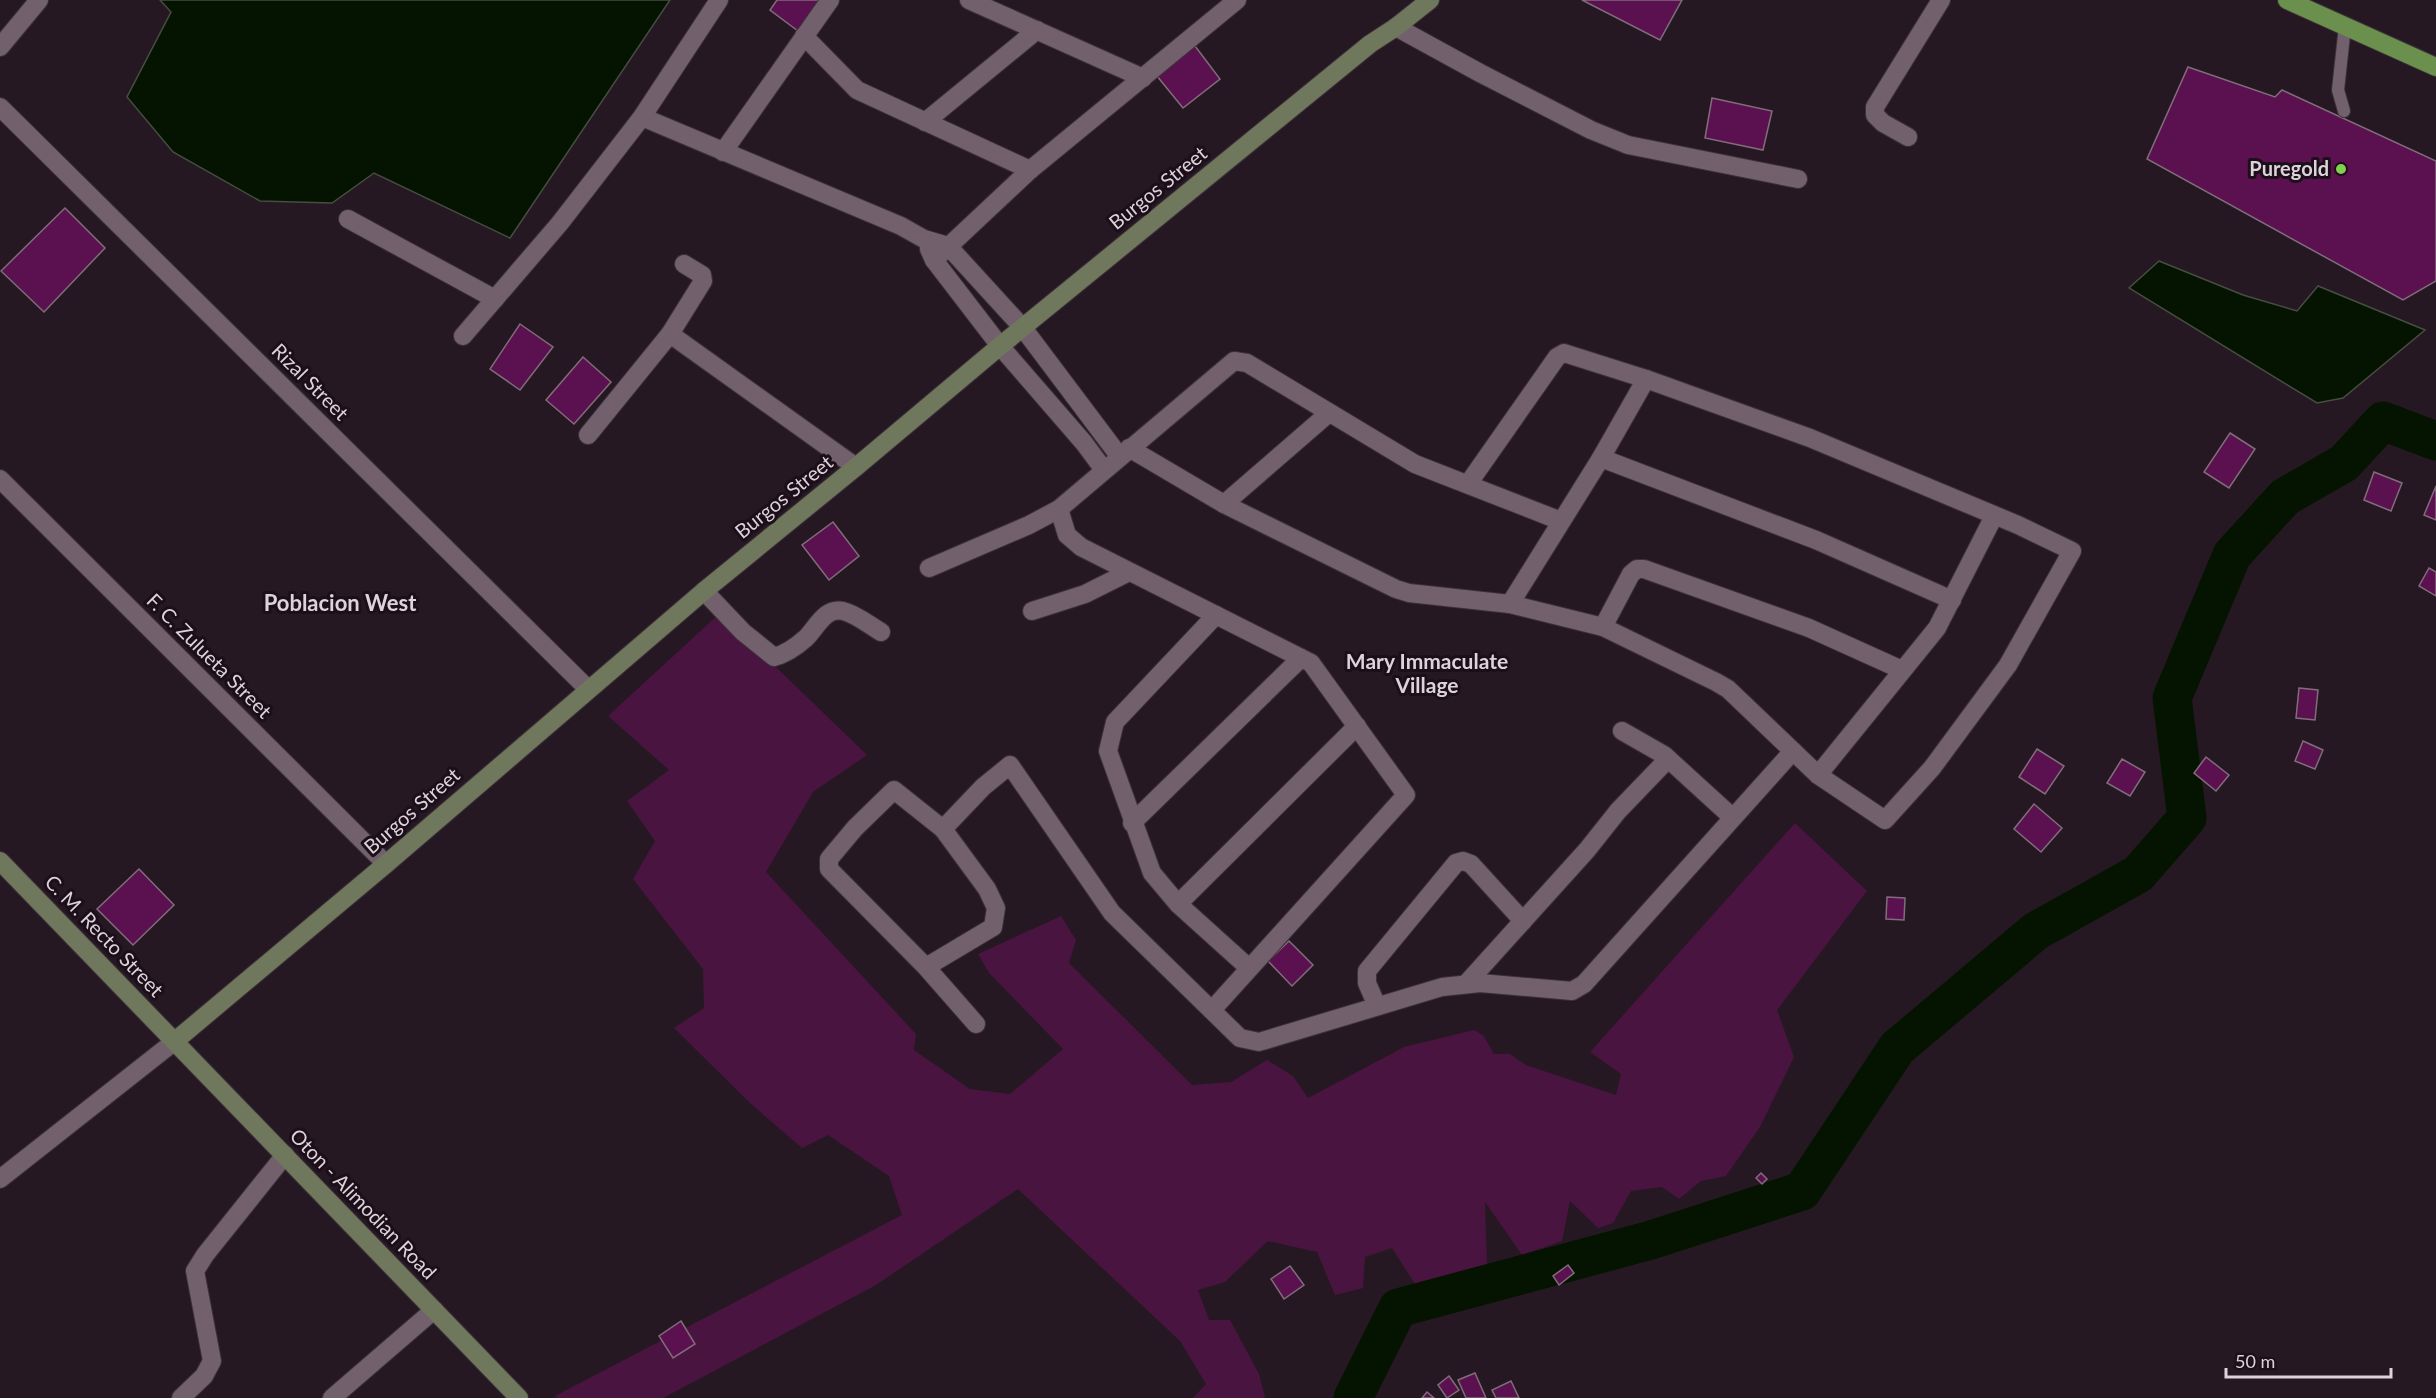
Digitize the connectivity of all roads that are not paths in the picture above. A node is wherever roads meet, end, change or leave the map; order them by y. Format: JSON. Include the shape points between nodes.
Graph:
{"nodes":[{"id":1,"x":39,"y":0,"type":"edge"},
{"id":2,"x":719,"y":0,"type":"edge"},
{"id":3,"x":830,"y":0,"type":"edge"},
{"id":4,"x":969,"y":0,"type":"edge"},
{"id":5,"x":1430,"y":0,"type":"edge"},
{"id":6,"x":1941,"y":0,"type":"edge"},
{"id":7,"x":2287,"y":0,"type":"edge"},
{"id":8,"x":1228,"y":2,"type":"edge"},
{"id":9,"x":2345,"y":26,"type":"junction"},
{"id":10,"x":1396,"y":27,"type":"junction"},
{"id":11,"x":1037,"y":30,"type":"junction"},
{"id":12,"x":804,"y":36,"type":"junction"},
{"id":13,"x":0,"y":47,"type":"edge"},
{"id":14,"x":2436,"y":67,"type":"edge"},
{"id":15,"x":1143,"y":78,"type":"junction"},
{"id":16,"x":0,"y":106,"type":"edge"},
{"id":17,"x":2344,"y":111,"type":"dead end"},
{"id":18,"x":642,"y":117,"type":"junction"},
{"id":19,"x":925,"y":122,"type":"junction"},
{"id":20,"x":1908,"y":137,"type":"dead end"},
{"id":21,"x":723,"y":152,"type":"junction"},
{"id":22,"x":1030,"y":170,"type":"junction"},
{"id":23,"x":1798,"y":179,"type":"dead end"},
{"id":24,"x":348,"y":219,"type":"dead end"},
{"id":25,"x":924,"y":239,"type":"junction"},
{"id":26,"x":948,"y":246,"type":"junction"},
{"id":27,"x":934,"y":260,"type":"junction"},
{"id":28,"x":684,"y":264,"type":"dead end"},
{"id":29,"x":495,"y":299,"type":"junction"},
{"id":30,"x":1023,"y":328,"type":"junction"},
{"id":31,"x":670,"y":334,"type":"junction"},
{"id":32,"x":464,"y":336,"type":"dead end"},
{"id":33,"x":1000,"y":345,"type":"junction"},
{"id":34,"x":1646,"y":379,"type":"junction"},
{"id":35,"x":1329,"y":413,"type":"junction"},
{"id":36,"x":588,"y":435,"type":"dead end"},
{"id":37,"x":1125,"y":453,"type":"junction"},
{"id":38,"x":1601,"y":458,"type":"junction"},
{"id":39,"x":856,"y":467,"type":"junction"},
{"id":40,"x":1104,"y":470,"type":"junction"},
{"id":41,"x":0,"y":479,"type":"edge"},
{"id":42,"x":1468,"y":484,"type":"junction"},
{"id":43,"x":1224,"y":504,"type":"junction"},
{"id":44,"x":1059,"y":509,"type":"junction"},
{"id":45,"x":1994,"y":516,"type":"junction"},
{"id":46,"x":1561,"y":521,"type":"junction"},
{"id":47,"x":929,"y":568,"type":"dead end"},
{"id":48,"x":1129,"y":572,"type":"junction"},
{"id":49,"x":704,"y":591,"type":"junction"},
{"id":50,"x":1952,"y":600,"type":"junction"},
{"id":51,"x":1510,"y":604,"type":"junction"},
{"id":52,"x":1032,"y":610,"type":"dead end"},
{"id":53,"x":1216,"y":615,"type":"junction"},
{"id":54,"x":1603,"y":627,"type":"junction"},
{"id":55,"x":881,"y":632,"type":"dead end"},
{"id":56,"x":1301,"y":658,"type":"junction"},
{"id":57,"x":1902,"y":670,"type":"junction"},
{"id":58,"x":588,"y":689,"type":"junction"},
{"id":59,"x":1357,"y":726,"type":"junction"},
{"id":60,"x":1622,"y":731,"type":"dead end"},
{"id":61,"x":1793,"y":751,"type":"junction"},
{"id":62,"x":1668,"y":759,"type":"junction"},
{"id":63,"x":1818,"y":776,"type":"junction"},
{"id":64,"x":1732,"y":817,"type":"junction"},
{"id":65,"x":1132,"y":823,"type":"junction"},
{"id":66,"x":943,"y":829,"type":"junction"},
{"id":67,"x":0,"y":861,"type":"edge"},
{"id":68,"x":386,"y":864,"type":"junction"},
{"id":69,"x":1178,"y":904,"type":"junction"},
{"id":70,"x":1523,"y":921,"type":"junction"},
{"id":71,"x":926,"y":967,"type":"junction"},
{"id":72,"x":1249,"y":968,"type":"junction"},
{"id":73,"x":1466,"y":984,"type":"junction"},
{"id":74,"x":1377,"y":1006,"type":"junction"},
{"id":75,"x":1212,"y":1010,"type":"junction"},
{"id":76,"x":976,"y":1024,"type":"dead end"},
{"id":77,"x":175,"y":1041,"type":"junction"},
{"id":78,"x":285,"y":1155,"type":"junction"},
{"id":79,"x":0,"y":1179,"type":"edge"},
{"id":80,"x":434,"y":1310,"type":"junction"},
{"id":81,"x":181,"y":1398,"type":"edge"},
{"id":82,"x":332,"y":1398,"type":"edge"},
{"id":83,"x":519,"y":1398,"type":"edge"}],
"edges":[{"from":1,"to":13,"type":"street"},
{"from":2,"to":18,"type":"street"},
{"from":3,"to":12,"type":"street"},
{"from":4,"to":11,"type":"street"},
{"from":5,"to":10,"type":"street","name":"Burgos Street"},
{"from":6,"to":20,"type":"street","via":[[1875,107],[1875,115],[1883,123]]},
{"from":7,"to":9,"type":"main road"},
{"from":8,"to":15,"type":"street"},
{"from":9,"to":14,"type":"main road"},
{"from":9,"to":17,"type":"lane","via":[[2338,90]]},
{"from":10,"to":23,"type":"street","via":[[1561,115],[1628,145]]},
{"from":10,"to":30,"type":"street","name":"Burgos Street","via":[[1370,44]]},
{"from":11,"to":15,"type":"street"},
{"from":11,"to":19,"type":"street"},
{"from":12,"to":19,"type":"street","via":[[858,90]]},
{"from":12,"to":21,"type":"street"},
{"from":15,"to":22,"type":"street"},
{"from":16,"to":58,"type":"street","name":"Rizal Street"},
{"from":18,"to":21,"type":"street"},
{"from":18,"to":29,"type":"street","via":[[560,224]]},
{"from":19,"to":22,"type":"street"},
{"from":21,"to":25,"type":"street"},
{"from":22,"to":26,"type":"street"},
{"from":24,"to":29,"type":"street"},
{"from":25,"to":26,"type":"street"},
{"from":25,"to":27,"type":"street"},
{"from":26,"to":27,"type":"street"},
{"from":26,"to":30,"type":"street"},
{"from":27,"to":33,"type":"street"},
{"from":28,"to":31,"type":"street","via":[[702,275],[703,281]]},
{"from":29,"to":32,"type":"street"},
{"from":30,"to":33,"type":"street","name":"Burgos Street"},
{"from":30,"to":37,"type":"street"},
{"from":31,"to":36,"type":"street"},
{"from":31,"to":39,"type":"street"},
{"from":33,"to":39,"type":"street","name":"Burgos Street"},
{"from":33,"to":40,"type":"street"},
{"from":34,"to":38,"type":"street"},
{"from":34,"to":42,"type":"street","via":[[1573,355],[1564,353],[1557,357]]},
{"from":34,"to":45,"type":"street","via":[[1810,438]]},
{"from":35,"to":37,"type":"street","via":[[1247,363],[1234,361]]},
{"from":35,"to":42,"type":"street","via":[[1415,464]]},
{"from":35,"to":43,"type":"street"},
{"from":37,"to":40,"type":"street"},
{"from":37,"to":43,"type":"street"},
{"from":38,"to":46,"type":"street"},
{"from":38,"to":50,"type":"street","via":[[1816,540]]},
{"from":39,"to":49,"type":"street","name":"Burgos Street"},
{"from":40,"to":44,"type":"street"},
{"from":41,"to":68,"type":"street","name":"F. C. Zulueta Street"},
{"from":42,"to":46,"type":"street"},
{"from":43,"to":51,"type":"street","via":[[1409,593]]},
{"from":44,"to":47,"type":"street"},
{"from":44,"to":48,"type":"street","via":[[1067,535],[1081,547]]},
{"from":45,"to":50,"type":"street"},
{"from":45,"to":63,"type":"street","via":[[2072,551],[2008,665],[1932,768],[1885,820]]},
{"from":46,"to":51,"type":"street"},
{"from":48,"to":52,"type":"street","via":[[1085,594]]},
{"from":48,"to":53,"type":"street"},
{"from":49,"to":55,"type":"street","via":[[743,632],[774,657],[805,639],[831,612],[841,611]]},
{"from":49,"to":58,"type":"street","name":"Burgos Street"},
{"from":50,"to":57,"type":"street","via":[[1937,628]]},
{"from":51,"to":54,"type":"street"},
{"from":53,"to":56,"type":"street"},
{"from":53,"to":65,"type":"street","via":[[1115,722],[1108,751]]},
{"from":54,"to":57,"type":"street","via":[[1631,574],[1644,569],[1809,628]]},
{"from":54,"to":61,"type":"street","via":[[1728,689]]},
{"from":56,"to":59,"type":"street","via":[[1311,663]]},
{"from":56,"to":65,"type":"street"},
{"from":57,"to":63,"type":"street"},
{"from":58,"to":68,"type":"street","name":"Burgos Street"},
{"from":59,"to":69,"type":"street"},
{"from":59,"to":72,"type":"street","via":[[1406,795]]},
{"from":60,"to":62,"type":"street"},
{"from":61,"to":63,"type":"street"},
{"from":61,"to":64,"type":"street"},
{"from":62,"to":64,"type":"street"},
{"from":62,"to":70,"type":"street"},
{"from":64,"to":73,"type":"street","via":[[1584,984],[1572,991]]},
{"from":65,"to":69,"type":"street","via":[[1152,873]]},
{"from":66,"to":71,"type":"street","via":[[987,889],[996,908],[993,927]]},
{"from":66,"to":71,"type":"street","via":[[894,790],[855,828],[828,865]]},
{"from":66,"to":75,"type":"street","via":[[1010,765],[1112,913]]},
{"from":67,"to":77,"type":"street","name":"C. M. Recto Street"},
{"from":68,"to":77,"type":"street","name":"Burgos Street"},
{"from":69,"to":72,"type":"street"},
{"from":70,"to":73,"type":"street"},
{"from":70,"to":74,"type":"street","via":[[1471,864],[1456,863],[1367,971],[1367,983]]},
{"from":71,"to":76,"type":"street"},
{"from":72,"to":75,"type":"street"},
{"from":73,"to":74,"type":"street"},
{"from":74,"to":75,"type":"street","via":[[1259,1042],[1240,1038]]},
{"from":77,"to":78,"type":"street","name":"Oton - Alimodian Road"},
{"from":77,"to":79,"type":"street"},
{"from":78,"to":80,"type":"street","name":"Oton - Alimodian Road"},
{"from":78,"to":81,"type":"street","via":[[195,1271],[212,1361],[204,1376]]},
{"from":80,"to":82,"type":"street"},
{"from":80,"to":83,"type":"street","name":"Oton - Alimodian Road"}]}
